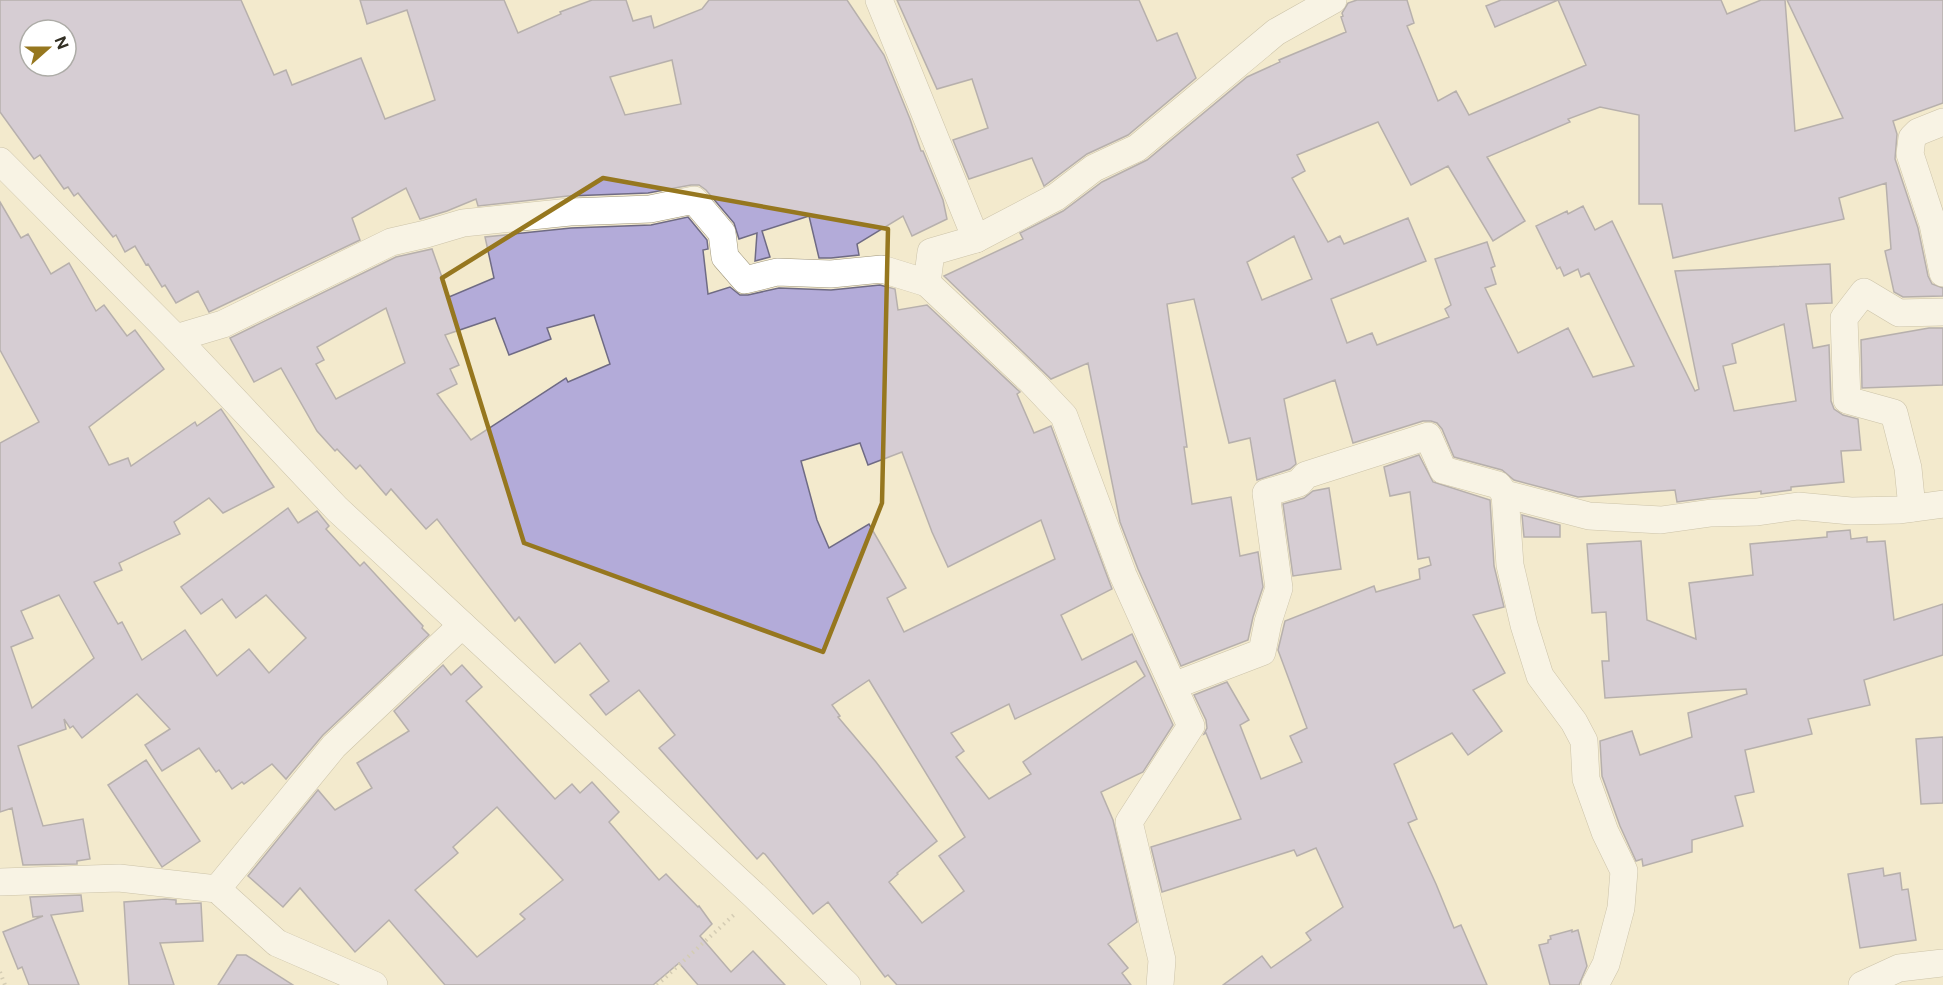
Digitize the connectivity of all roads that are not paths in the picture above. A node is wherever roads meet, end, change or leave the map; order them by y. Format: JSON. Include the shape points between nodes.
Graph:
{"nodes":[{"id":1,"x":879,"y":0,"type":"edge"},
{"id":2,"x":1333,"y":0,"type":"edge"},
{"id":3,"x":1943,"y":122,"type":"edge"},
{"id":4,"x":0,"y":161,"type":"edge"},
{"id":5,"x":976,"y":239,"type":"junction"},
{"id":6,"x":1943,"y":273,"type":"edge"},
{"id":7,"x":927,"y":283,"type":"junction"},
{"id":8,"x":1943,"y":312,"type":"edge"},
{"id":9,"x":176,"y":338,"type":"junction"},
{"id":10,"x":1505,"y":494,"type":"junction"},
{"id":11,"x":1943,"y":504,"type":"edge"},
{"id":12,"x":1912,"y":508,"type":"junction"},
{"id":13,"x":462,"y":625,"type":"junction"},
{"id":14,"x":1173,"y":686,"type":"junction"},
{"id":15,"x":0,"y":882,"type":"edge"},
{"id":16,"x":217,"y":890,"type":"junction"},
{"id":17,"x":1943,"y":963,"type":"edge"},
{"id":18,"x":374,"y":985,"type":"edge"},
{"id":19,"x":847,"y":985,"type":"edge"},
{"id":20,"x":1160,"y":985,"type":"edge"},
{"id":21,"x":1595,"y":985,"type":"edge"},
{"id":22,"x":1862,"y":985,"type":"edge"}],
"edges":[{"from":1,"to":5,"type":"street"},
{"from":2,"to":5,"type":"street","via":[[1276,32],[1137,148],[1095,168],[1056,197]]},
{"from":3,"to":6,"type":"street","via":[[1918,132],[1912,138],[1910,154],[1933,224]]},
{"from":4,"to":9,"type":"street"},
{"from":5,"to":7,"type":"street","via":[[931,252]]},
{"from":7,"to":9,"type":"street","via":[[882,269],[831,274],[777,272],[746,280],[725,257],[722,233],[693,201],[650,209],[463,223],[391,242],[223,324]]},
{"from":7,"to":14,"type":"street","via":[[1064,416],[1123,575]]},
{"from":8,"to":12,"type":"street","via":[[1899,313],[1864,292],[1844,318],[1847,400],[1894,413],[1908,468]]},
{"from":9,"to":13,"type":"street","via":[[337,509]]},
{"from":10,"to":12,"type":"street","via":[[1589,516],[1662,520],[1798,506],[1851,511]]},
{"from":10,"to":14,"type":"street","via":[[1498,485],[1443,470],[1428,436],[1306,475],[1299,483],[1266,493],[1279,588],[1262,652]]},
{"from":10,"to":21,"type":"street","via":[[1510,565],[1540,676],[1584,741],[1586,779],[1624,871],[1621,908],[1606,964]]},
{"from":11,"to":12,"type":"street"},
{"from":13,"to":16,"type":"street","via":[[334,746]]},
{"from":13,"to":19,"type":"street"},
{"from":14,"to":20,"type":"street","via":[[1191,726],[1129,822],[1162,960]]},
{"from":15,"to":16,"type":"street","via":[[119,878]]},
{"from":16,"to":18,"type":"street","via":[[277,943]]},
{"from":17,"to":22,"type":"street","via":[[1899,968]]}]}
